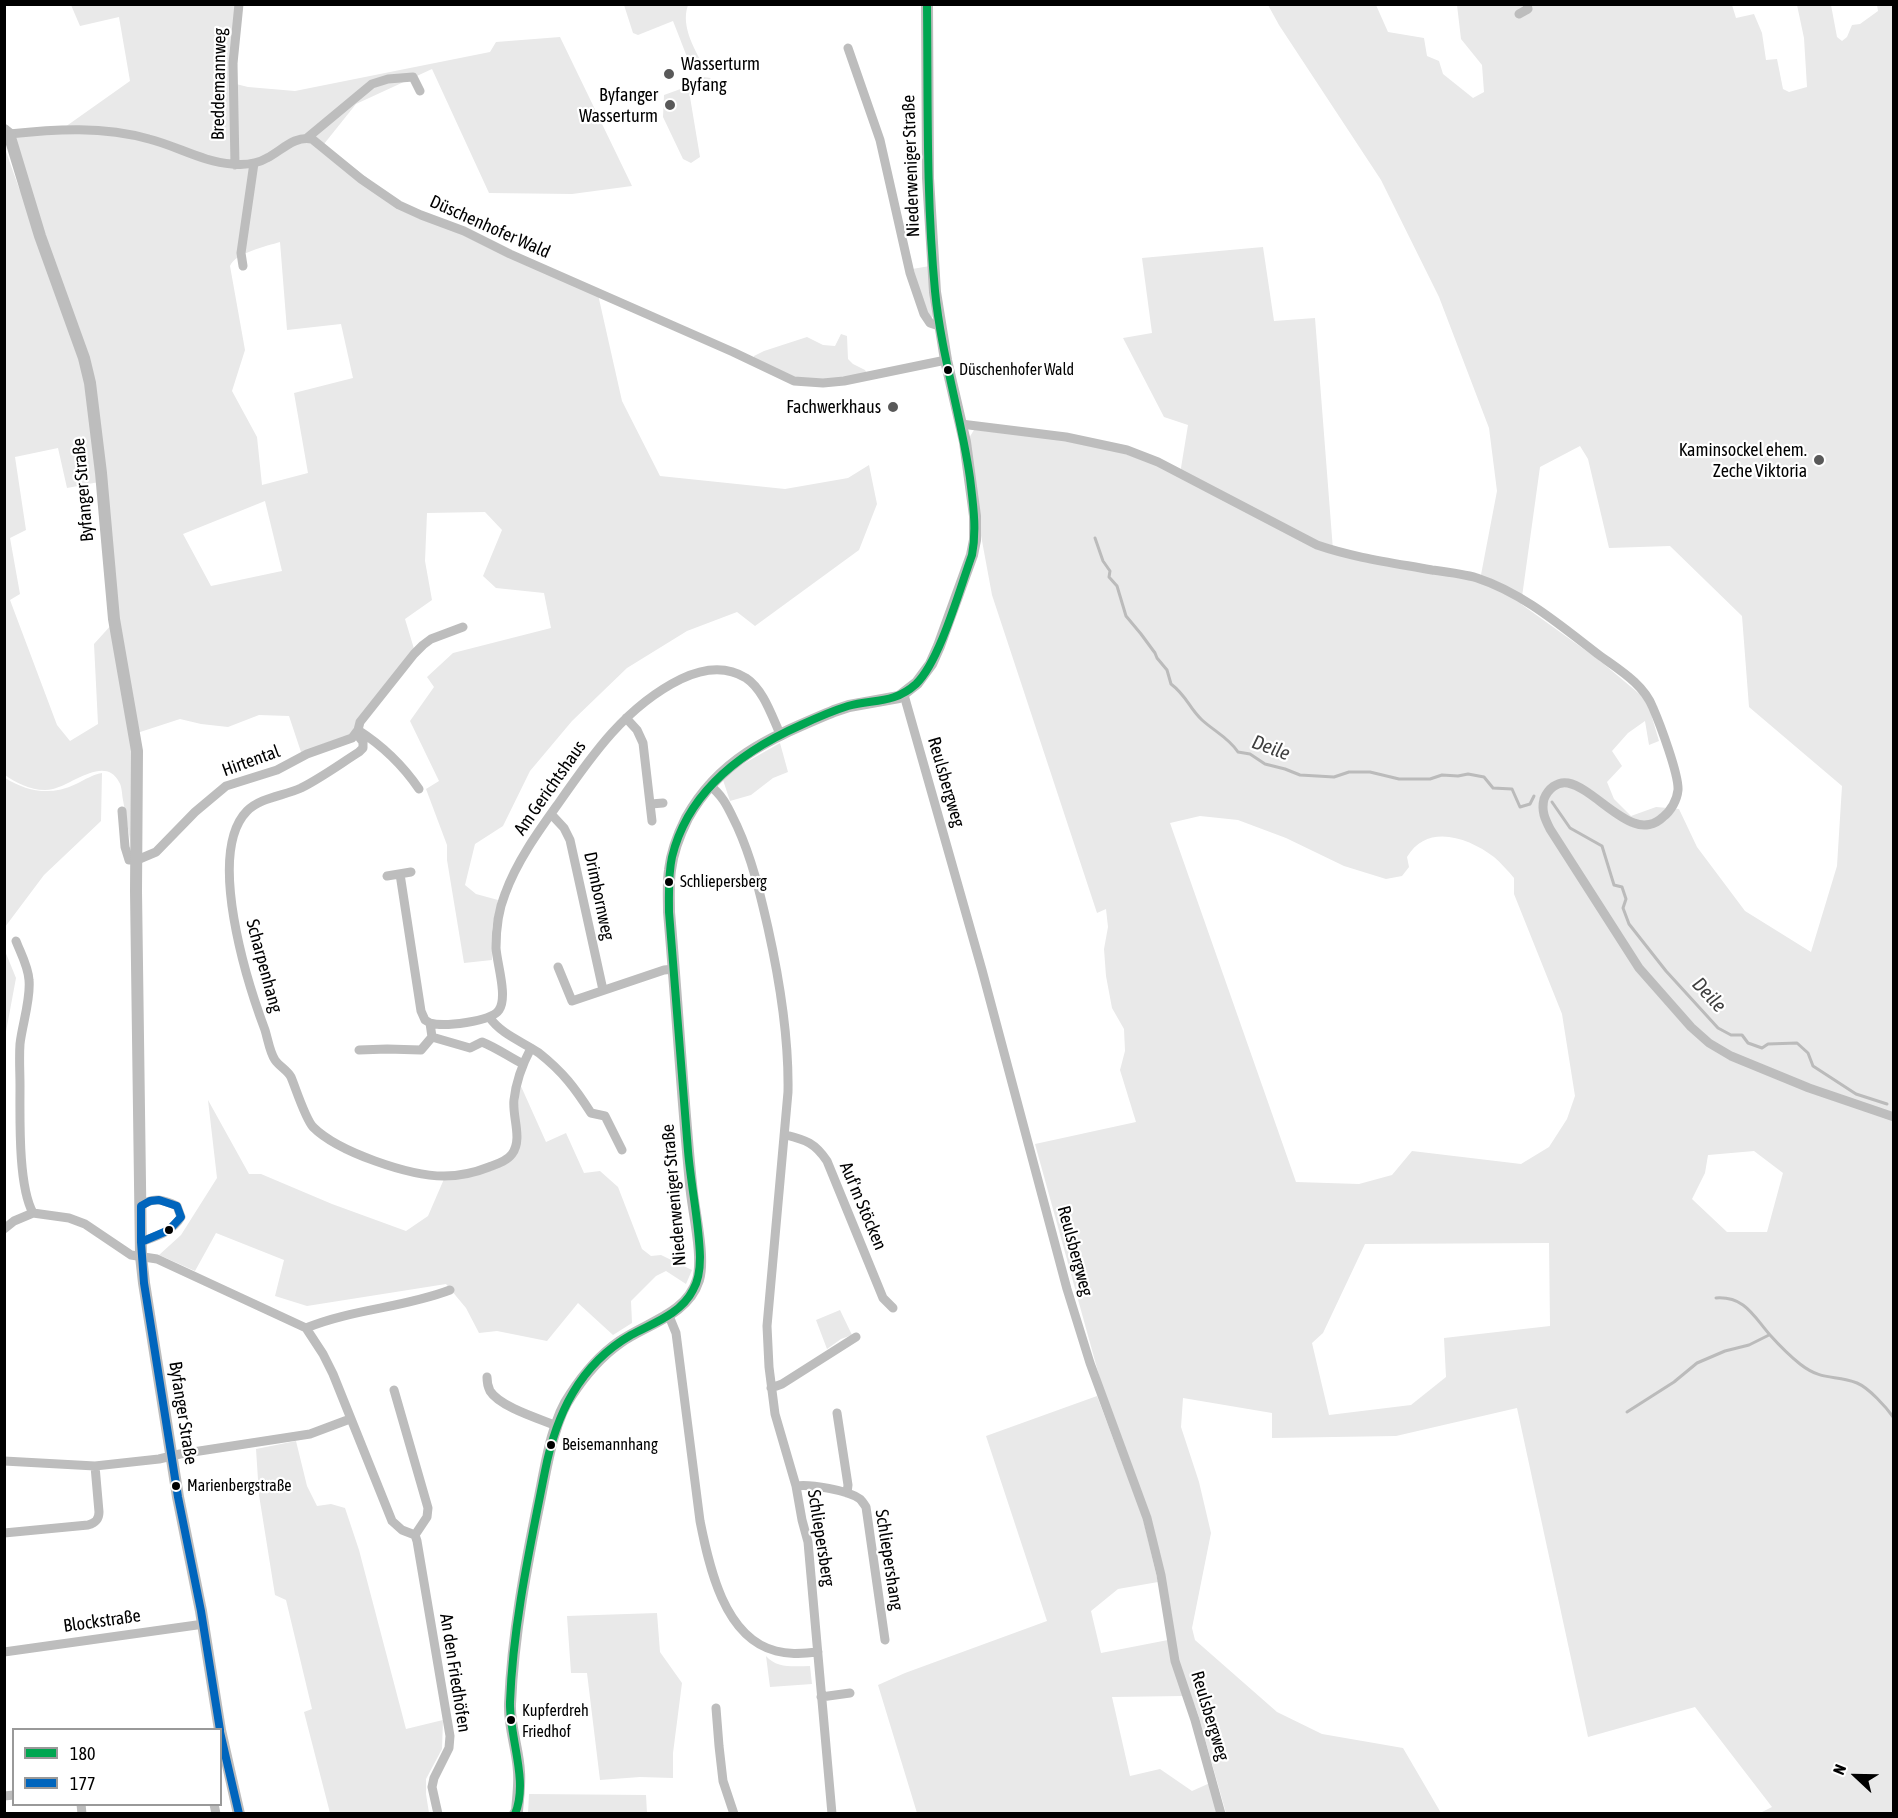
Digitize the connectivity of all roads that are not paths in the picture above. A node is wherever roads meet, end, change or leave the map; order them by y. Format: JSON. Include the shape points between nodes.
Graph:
{"nodes":[{"id":1,"x":239,"y":4,"type":"edge"},
{"id":2,"x":927,"y":4,"type":"edge"},
{"id":3,"x":1527,"y":4,"type":"edge"},
{"id":4,"x":1519,"y":14,"type":"dead end"},
{"id":5,"x":848,"y":48,"type":"dead end"},
{"id":6,"x":420,"y":91,"type":"dead end"},
{"id":7,"x":7,"y":132,"type":"edge"},
{"id":8,"x":307,"y":138,"type":"junction"},
{"id":9,"x":254,"y":163,"type":"junction"},
{"id":10,"x":235,"y":165,"type":"junction"},
{"id":11,"x":243,"y":266,"type":"dead end"},
{"id":12,"x":939,"y":326,"type":"junction"},
{"id":13,"x":946,"y":360,"type":"junction"},
{"id":14,"x":961,"y":424,"type":"junction"},
{"id":15,"x":463,"y":627,"type":"dead end"},
{"id":16,"x":904,"y":694,"type":"junction"},
{"id":17,"x":626,"y":718,"type":"junction"},
{"id":18,"x":357,"y":732,"type":"junction"},
{"id":19,"x":781,"y":736,"type":"junction"},
{"id":20,"x":709,"y":785,"type":"junction"},
{"id":21,"x":419,"y":789,"type":"dead end"},
{"id":22,"x":663,"y":803,"type":"dead end"},
{"id":23,"x":651,"y":804,"type":"junction"},
{"id":24,"x":122,"y":811,"type":"dead end"},
{"id":25,"x":551,"y":814,"type":"junction"},
{"id":26,"x":652,"y":821,"type":"dead end"},
{"id":27,"x":137,"y":860,"type":"junction"},
{"id":28,"x":411,"y":872,"type":"dead end"},
{"id":29,"x":400,"y":874,"type":"junction"},
{"id":30,"x":387,"y":876,"type":"dead end"},
{"id":31,"x":16,"y":941,"type":"dead end"},
{"id":32,"x":558,"y":967,"type":"dead end"},
{"id":33,"x":674,"y":969,"type":"junction"},
{"id":34,"x":603,"y":990,"type":"junction"},
{"id":35,"x":490,"y":1018,"type":"junction"},
{"id":36,"x":430,"y":1023,"type":"junction"},
{"id":37,"x":432,"y":1038,"type":"junction"},
{"id":38,"x":531,"y":1048,"type":"junction"},
{"id":39,"x":359,"y":1050,"type":"dead end"},
{"id":40,"x":523,"y":1064,"type":"junction"},
{"id":41,"x":1893,"y":1117,"type":"edge"},
{"id":42,"x":786,"y":1135,"type":"junction"},
{"id":43,"x":622,"y":1150,"type":"dead end"},
{"id":44,"x":141,"y":1206,"type":"junction"},
{"id":45,"x":33,"y":1213,"type":"junction"},
{"id":46,"x":4,"y":1229,"type":"edge"},
{"id":47,"x":141,"y":1242,"type":"junction"},
{"id":48,"x":141,"y":1256,"type":"junction"},
{"id":49,"x":450,"y":1290,"type":"dead end"},
{"id":50,"x":893,"y":1308,"type":"dead end"},
{"id":51,"x":669,"y":1316,"type":"junction"},
{"id":52,"x":306,"y":1328,"type":"junction"},
{"id":53,"x":856,"y":1337,"type":"dead end"},
{"id":54,"x":487,"y":1377,"type":"dead end"},
{"id":55,"x":771,"y":1388,"type":"junction"},
{"id":56,"x":394,"y":1390,"type":"dead end"},
{"id":57,"x":837,"y":1413,"type":"dead end"},
{"id":58,"x":350,"y":1419,"type":"junction"},
{"id":59,"x":557,"y":1426,"type":"junction"},
{"id":60,"x":171,"y":1457,"type":"junction"},
{"id":61,"x":4,"y":1461,"type":"edge"},
{"id":62,"x":94,"y":1466,"type":"junction"},
{"id":63,"x":796,"y":1486,"type":"junction"},
{"id":64,"x":847,"y":1493,"type":"junction"},
{"id":65,"x":4,"y":1533,"type":"edge"},
{"id":66,"x":415,"y":1535,"type":"junction"},
{"id":67,"x":204,"y":1624,"type":"junction"},
{"id":68,"x":885,"y":1640,"type":"dead end"},
{"id":69,"x":4,"y":1652,"type":"edge"},
{"id":70,"x":818,"y":1652,"type":"junction"},
{"id":71,"x":850,"y":1693,"type":"dead end"},
{"id":72,"x":821,"y":1697,"type":"junction"},
{"id":73,"x":716,"y":1708,"type":"dead end"},
{"id":74,"x":220,"y":1728,"type":"edge"},
{"id":75,"x":222,"y":1739,"type":"edge"},
{"id":76,"x":518,"y":1813,"type":"edge"},
{"id":77,"x":239,"y":1814,"type":"edge"},
{"id":78,"x":438,"y":1814,"type":"edge"},
{"id":79,"x":734,"y":1814,"type":"edge"},
{"id":80,"x":832,"y":1814,"type":"edge"},
{"id":81,"x":1221,"y":1814,"type":"edge"}],
"edges":[{"from":1,"to":10,"type":"street","name":"Breddemannweg","via":[[233,63]]},
{"from":2,"to":12,"type":"street","name":"Niederweniger Straße","via":[[928,178]]},
{"from":3,"to":4,"type":"street","via":[[1528,9]]},
{"from":5,"to":12,"type":"street","name":"Niederweniger Straße","via":[[880,140],[910,273],[924,314],[930,323]]},
{"from":6,"to":8,"type":"street","via":[[413,77],[372,84]]},
{"from":7,"to":10,"type":"street","via":[[115,131]]},
{"from":7,"to":27,"type":"street","name":"Byfanger Straße","via":[[90,383],[114,619],[137,751]]},
{"from":8,"to":9,"type":"street"},
{"from":8,"to":13,"type":"street","name":"Düschenhofer Wald","via":[[399,205],[794,381],[844,381]]},
{"from":9,"to":10,"type":"street"},
{"from":9,"to":11,"type":"street","via":[[241,254]]},
{"from":12,"to":13,"type":"street","name":"Niederweniger Straße"},
{"from":13,"to":14,"type":"street","name":"Niederweniger Straße"},
{"from":14,"to":16,"type":"street","name":"Niederweniger Straße","via":[[975,516],[974,548],[935,655],[917,683]]},
{"from":14,"to":41,"type":"street","via":[[1075,439],[1137,454],[1317,545],[1345,554],[1468,576],[1501,587],[1579,639],[1649,698],[1677,780],[1673,805],[1651,824],[1631,822],[1569,783],[1551,788],[1543,806],[1550,829],[1639,968],[1691,1027],[1720,1050],[1809,1088]]},
{"from":15,"to":18,"type":"street","via":[[423,645],[360,722]]},
{"from":16,"to":19,"type":"street","name":"Niederweniger Straße","via":[[843,708]]},
{"from":16,"to":81,"type":"street","name":"Reulsbergweg","via":[[1070,1297],[1147,1518],[1176,1661]]},
{"from":17,"to":19,"type":"street","name":"Am Gerichtshaus","via":[[678,680],[724,669],[753,684]]},
{"from":17,"to":23,"type":"street","via":[[641,738]]},
{"from":17,"to":25,"type":"street","name":"Am Gerichtshaus","via":[[601,745]]},
{"from":18,"to":21,"type":"street","via":[[400,763]]},
{"from":18,"to":27,"type":"street","name":"Hirtental","via":[[352,738],[277,770],[226,786],[156,852]]},
{"from":18,"to":40,"type":"street","name":"Scharpenhang","via":[[363,742],[359,752],[303,786],[247,811],[231,848],[229,866],[238,940],[274,1059],[291,1077],[311,1125],[325,1137],[382,1163],[446,1176],[476,1172],[511,1155],[517,1140],[514,1101]]},
{"from":19,"to":20,"type":"street","name":"Niederweniger Straße","via":[[743,755]]},
{"from":20,"to":33,"type":"street","name":"Niederweniger Straße","via":[[680,833],[670,869]]},
{"from":20,"to":42,"type":"street","name":"Schliepersberg","via":[[725,802],[745,846],[757,879],[777,965],[788,1061]]},
{"from":22,"to":23,"type":"street"},
{"from":23,"to":26,"type":"street"},
{"from":24,"to":27,"type":"street","via":[[125,847],[129,860]]},
{"from":25,"to":34,"type":"street","name":"Drimbornweg","via":[[570,840]]},
{"from":25,"to":35,"type":"street","name":"Am Gerichtshaus","via":[[523,857],[501,905],[496,946],[502,1005]]},
{"from":27,"to":44,"type":"street","name":"Byfanger Straße"},
{"from":28,"to":29,"type":"street"},
{"from":29,"to":30,"type":"street"},
{"from":29,"to":36,"type":"street","via":[[421,1011]]},
{"from":31,"to":45,"type":"street","via":[[30,980],[20,1048],[20,1129],[27,1198]]},
{"from":32,"to":34,"type":"street","via":[[572,1001]]},
{"from":33,"to":34,"type":"street"},
{"from":33,"to":51,"type":"street","name":"Niederweniger Straße","via":[[700,1268],[692,1294]]},
{"from":35,"to":36,"type":"street","via":[[443,1025]]},
{"from":35,"to":38,"type":"street"},
{"from":36,"to":37,"type":"street"},
{"from":37,"to":39,"type":"street","via":[[421,1050]]},
{"from":37,"to":40,"type":"street","via":[[470,1048],[482,1042]]},
{"from":38,"to":40,"type":"street"},
{"from":38,"to":43,"type":"street","via":[[568,1079],[591,1113],[605,1116]]},
{"from":42,"to":50,"type":"street","name":"Auf'm Stöcken","via":[[810,1142],[827,1161],[883,1298]]},
{"from":42,"to":55,"type":"street","name":"Schliepersberg","via":[[767,1326]]},
{"from":44,"to":47,"type":"street","name":"Byfanger Straße"},
{"from":44,"to":47,"type":"street","via":[[159,1199],[177,1206],[181,1217],[166,1232]]},
{"from":45,"to":46,"type":"street"},
{"from":45,"to":48,"type":"street","via":[[76,1221],[131,1255]]},
{"from":47,"to":48,"type":"street","name":"Byfanger Straße"},
{"from":48,"to":52,"type":"street","via":[[157,1259]]},
{"from":48,"to":60,"type":"street","name":"Byfanger Straße"},
{"from":49,"to":52,"type":"street"},
{"from":51,"to":59,"type":"street","name":"Niederweniger Straße","via":[[634,1333],[600,1359],[568,1399]]},
{"from":51,"to":70,"type":"street","via":[[676,1333],[704,1540],[726,1606],[741,1629],[764,1647],[790,1654]]},
{"from":52,"to":58,"type":"street","via":[[323,1354]]},
{"from":53,"to":55,"type":"street"},
{"from":54,"to":59,"type":"street","via":[[489,1390],[497,1399]]},
{"from":55,"to":63,"type":"street","name":"Schliepersberg"},
{"from":56,"to":66,"type":"street","via":[[428,1508],[427,1517]]},
{"from":57,"to":64,"type":"street"},
{"from":58,"to":60,"type":"street","via":[[310,1434]]},
{"from":58,"to":66,"type":"street","via":[[392,1521]]},
{"from":59,"to":76,"type":"street","name":"Niederweniger Straße","via":[[525,1572],[515,1648],[510,1705],[519,1773]]},
{"from":60,"to":62,"type":"street"},
{"from":60,"to":67,"type":"street","name":"Byfanger Straße"},
{"from":61,"to":62,"type":"street"},
{"from":62,"to":65,"type":"street","via":[[99,1512],[95,1522]]},
{"from":63,"to":64,"type":"street"},
{"from":63,"to":70,"type":"street","name":"Schliepersberg","via":[[808,1542]]},
{"from":64,"to":68,"type":"street","name":"Schliepershang","via":[[866,1507]]},
{"from":66,"to":78,"type":"street","name":"An den Friedhöfen","via":[[449,1725],[449,1748],[432,1787]]},
{"from":67,"to":69,"type":"street","name":"Blockstraße"},
{"from":67,"to":74,"type":"street","name":"Byfanger Straße"},
{"from":70,"to":72,"type":"street","name":"Schliepersberg"},
{"from":71,"to":72,"type":"street"},
{"from":72,"to":80,"type":"street","name":"Schliepersberg"},
{"from":73,"to":79,"type":"street","via":[[723,1781]]},
{"from":75,"to":77,"type":"street","name":"Byfanger Straße"}]}
